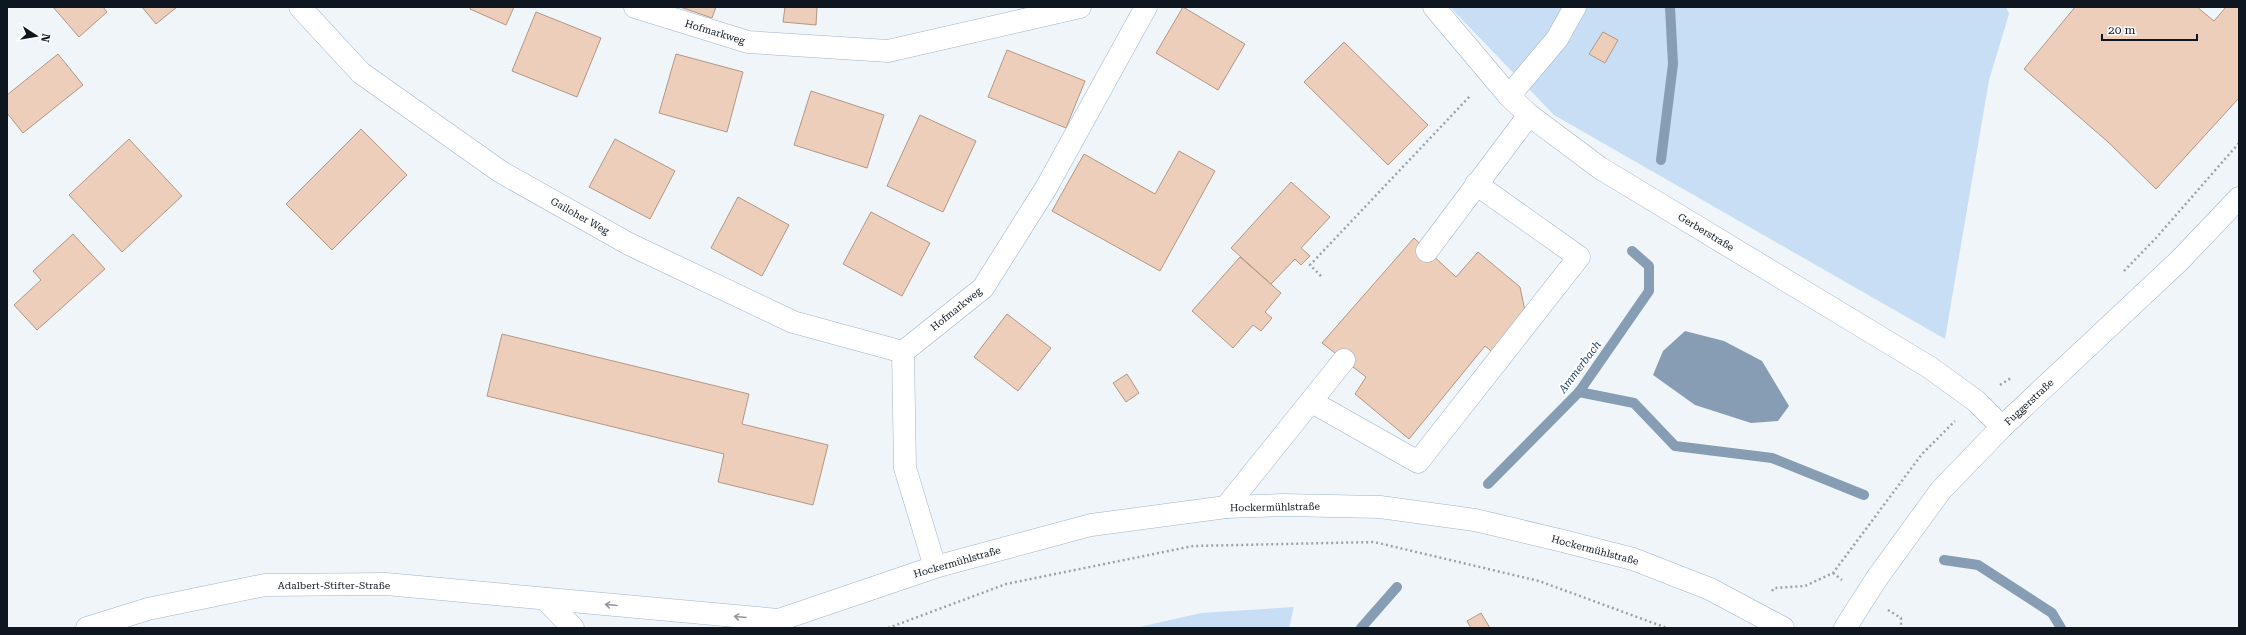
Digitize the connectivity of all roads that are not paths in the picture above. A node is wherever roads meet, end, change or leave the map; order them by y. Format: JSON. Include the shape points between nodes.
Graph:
{"nodes":[{"id":1,"x":300,"y":7,"type":"edge"},
{"id":2,"x":635,"y":7,"type":"edge"},
{"id":3,"x":1080,"y":7,"type":"edge"},
{"id":4,"x":1146,"y":7,"type":"edge"},
{"id":5,"x":1434,"y":7,"type":"edge"},
{"id":6,"x":1575,"y":7,"type":"edge"},
{"id":7,"x":1510,"y":96,"type":"junction"},
{"id":8,"x":1529,"y":115,"type":"junction"},
{"id":9,"x":1476,"y":184,"type":"junction"},
{"id":10,"x":2239,"y":198,"type":"edge"},
{"id":11,"x":1427,"y":251,"type":"dead end"},
{"id":12,"x":903,"y":352,"type":"junction"},
{"id":13,"x":1344,"y":360,"type":"dead end"},
{"id":14,"x":1312,"y":402,"type":"junction"},
{"id":15,"x":2002,"y":427,"type":"junction"},
{"id":16,"x":1226,"y":507,"type":"junction"},
{"id":17,"x":936,"y":567,"type":"junction"},
{"id":18,"x":545,"y":599,"type":"junction"},
{"id":19,"x":771,"y":624,"type":"edge"},
{"id":20,"x":87,"y":628,"type":"edge"},
{"id":21,"x":572,"y":628,"type":"edge"},
{"id":22,"x":1783,"y":628,"type":"edge"},
{"id":23,"x":1845,"y":628,"type":"edge"}],
"edges":[{"from":1,"to":12,"type":"street","name":"Gailoher Weg","via":[[361,73],[501,172],[629,244],[793,322]]},
{"from":2,"to":3,"type":"street","name":"Hofmarkweg","via":[[748,42],[888,51]]},
{"from":4,"to":12,"type":"street","name":"Hofmarkweg","via":[[1046,188],[983,288]]},
{"from":5,"to":7,"type":"street","name":"Gerberstraße"},
{"from":6,"to":7,"type":"street","via":[[1558,39]]},
{"from":7,"to":8,"type":"street","name":"Gerberstraße"},
{"from":8,"to":9,"type":"street"},
{"from":8,"to":15,"type":"street","name":"Gerberstraße","via":[[1600,168],[1929,367],[1976,400]]},
{"from":9,"to":11,"type":"street"},
{"from":9,"to":14,"type":"street","via":[[1579,257],[1418,462]]},
{"from":10,"to":15,"type":"street","name":"Fuggerstraße","via":[[2180,260]]},
{"from":12,"to":17,"type":"street","via":[[904,468]]},
{"from":13,"to":14,"type":"street"},
{"from":14,"to":16,"type":"street"},
{"from":15,"to":23,"type":"street","name":"Fuggerstraße","via":[[1941,490],[1877,578]]},
{"from":16,"to":17,"type":"street","name":"Hockermühlstraße","via":[[1091,525]]},
{"from":16,"to":22,"type":"street","name":"Hockermühlstraße","via":[[1380,507],[1475,520],[1633,559],[1710,589]]},
{"from":17,"to":19,"type":"street","name":"Hockermühlstraße"},
{"from":19,"to":18,"type":"street","name":"Adalbert-Stifter-Straße","one_way":true},
{"from":18,"to":20,"type":"street","name":"Adalbert-Stifter-Straße","via":[[386,584],[265,585],[148,609]]},
{"from":18,"to":21,"type":"street"}]}
